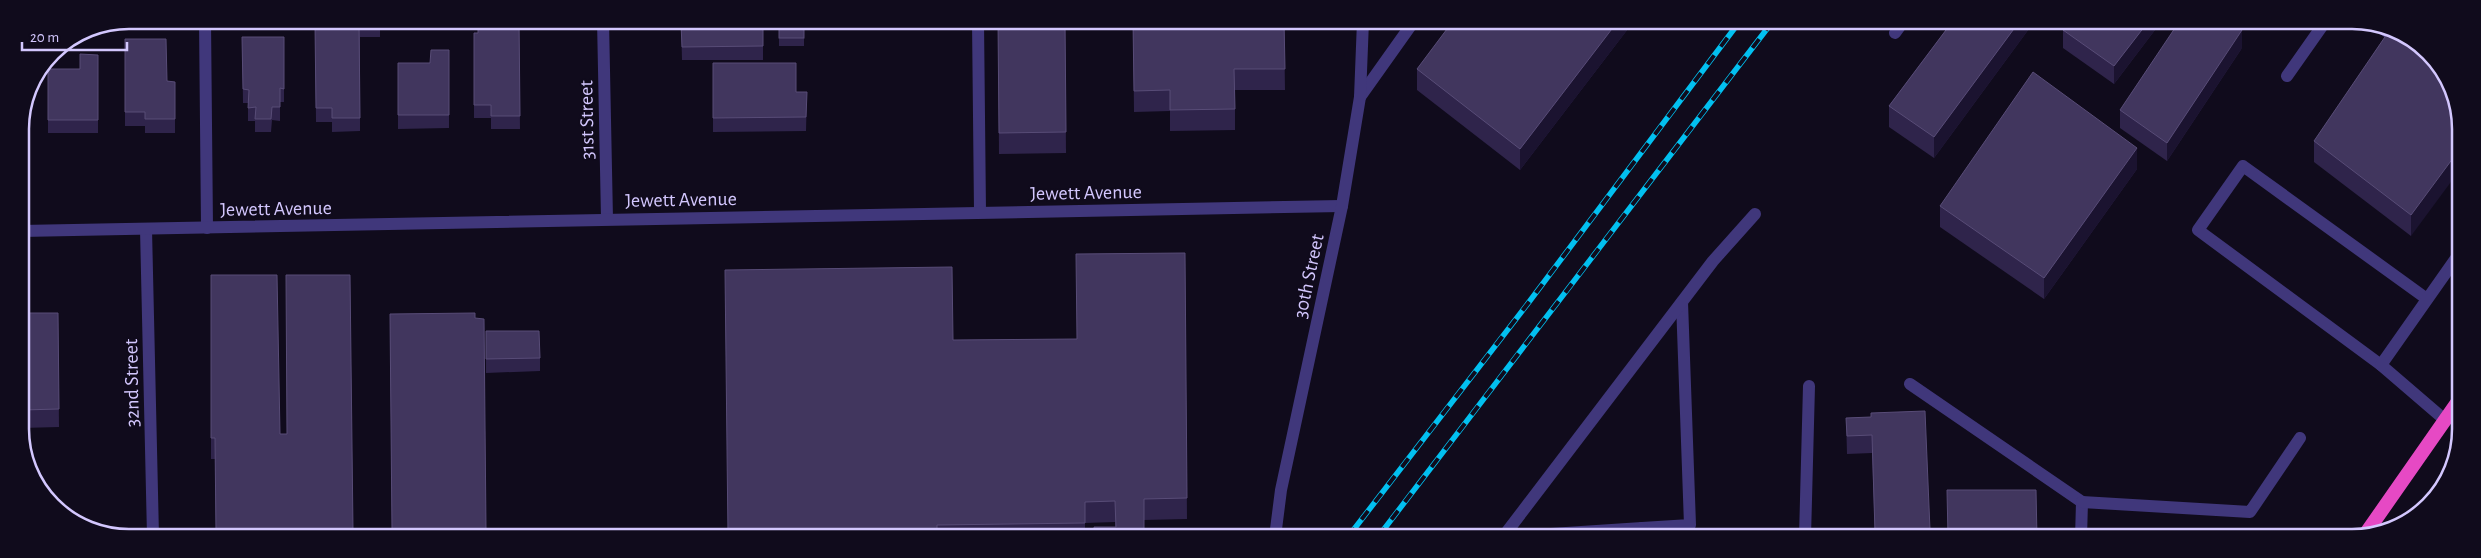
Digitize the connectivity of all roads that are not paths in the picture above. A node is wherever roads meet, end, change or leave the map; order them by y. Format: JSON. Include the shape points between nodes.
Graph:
{"nodes":[{"id":1,"x":205,"y":29,"type":"edge"},
{"id":2,"x":603,"y":29,"type":"edge"},
{"id":3,"x":978,"y":29,"type":"edge"},
{"id":4,"x":1363,"y":29,"type":"edge"},
{"id":5,"x":1408,"y":29,"type":"edge"},
{"id":6,"x":1897,"y":29,"type":"edge"},
{"id":7,"x":2320,"y":29,"type":"edge"},
{"id":8,"x":1894,"y":33,"type":"dead end"},
{"id":9,"x":2401,"y":41,"type":"edge"},
{"id":10,"x":2410,"y":48,"type":"edge"},
{"id":11,"x":2287,"y":76,"type":"dead end"},
{"id":12,"x":1360,"y":97,"type":"junction"},
{"id":13,"x":1342,"y":206,"type":"junction"},
{"id":14,"x":980,"y":212,"type":"junction"},
{"id":15,"x":1755,"y":214,"type":"dead end"},
{"id":16,"x":607,"y":219,"type":"junction"},
{"id":17,"x":207,"y":228,"type":"junction"},
{"id":18,"x":146,"y":229,"type":"junction"},
{"id":19,"x":29,"y":231,"type":"edge"},
{"id":20,"x":2452,"y":264,"type":"edge"},
{"id":21,"x":2428,"y":299,"type":"junction"},
{"id":22,"x":1682,"y":302,"type":"junction"},
{"id":23,"x":2381,"y":365,"type":"junction"},
{"id":24,"x":1910,"y":384,"type":"dead end"},
{"id":25,"x":1809,"y":386,"type":"dead end"},
{"id":26,"x":2452,"y":410,"type":"edge"},
{"id":27,"x":2445,"y":420,"type":"junction"},
{"id":28,"x":2300,"y":438,"type":"dead end"},
{"id":29,"x":2082,"y":502,"type":"junction"},
{"id":30,"x":2370,"y":527,"type":"edge"},
{"id":31,"x":153,"y":529,"type":"edge"},
{"id":32,"x":1276,"y":529,"type":"edge"},
{"id":33,"x":1509,"y":529,"type":"edge"},
{"id":34,"x":1666,"y":529,"type":"edge"},
{"id":35,"x":1805,"y":529,"type":"edge"},
{"id":36,"x":2081,"y":529,"type":"edge"}],
"edges":[{"from":1,"to":17,"type":"street"},
{"from":2,"to":16,"type":"street","name":"31st Street"},
{"from":3,"to":14,"type":"street"},
{"from":4,"to":12,"type":"street","name":"30th Street"},
{"from":5,"to":12,"type":"street"},
{"from":6,"to":8,"type":"street"},
{"from":7,"to":11,"type":"street"},
{"from":9,"to":10,"type":"street"},
{"from":12,"to":13,"type":"street","name":"30th Street"},
{"from":13,"to":14,"type":"street","name":"Jewett Avenue"},
{"from":13,"to":32,"type":"street","name":"30th Street","via":[[1281,490]]},
{"from":14,"to":16,"type":"street","name":"Jewett Avenue"},
{"from":15,"to":22,"type":"street"},
{"from":16,"to":17,"type":"street","name":"Jewett Avenue"},
{"from":17,"to":18,"type":"street","name":"Jewett Avenue"},
{"from":18,"to":19,"type":"street","name":"Jewett Avenue"},
{"from":18,"to":31,"type":"street","name":"32nd Street"},
{"from":20,"to":21,"type":"street"},
{"from":21,"to":23,"type":"street"},
{"from":21,"to":23,"type":"street","via":[[2243,166],[2198,230]]},
{"from":22,"to":33,"type":"street"},
{"from":22,"to":34,"type":"street","via":[[1690,525]]},
{"from":23,"to":27,"type":"street"},
{"from":24,"to":29,"type":"street"},
{"from":25,"to":35,"type":"street"},
{"from":26,"to":27,"type":"highway"},
{"from":27,"to":30,"type":"highway"},
{"from":28,"to":29,"type":"street","via":[[2250,512]]},
{"from":29,"to":36,"type":"street"}]}
